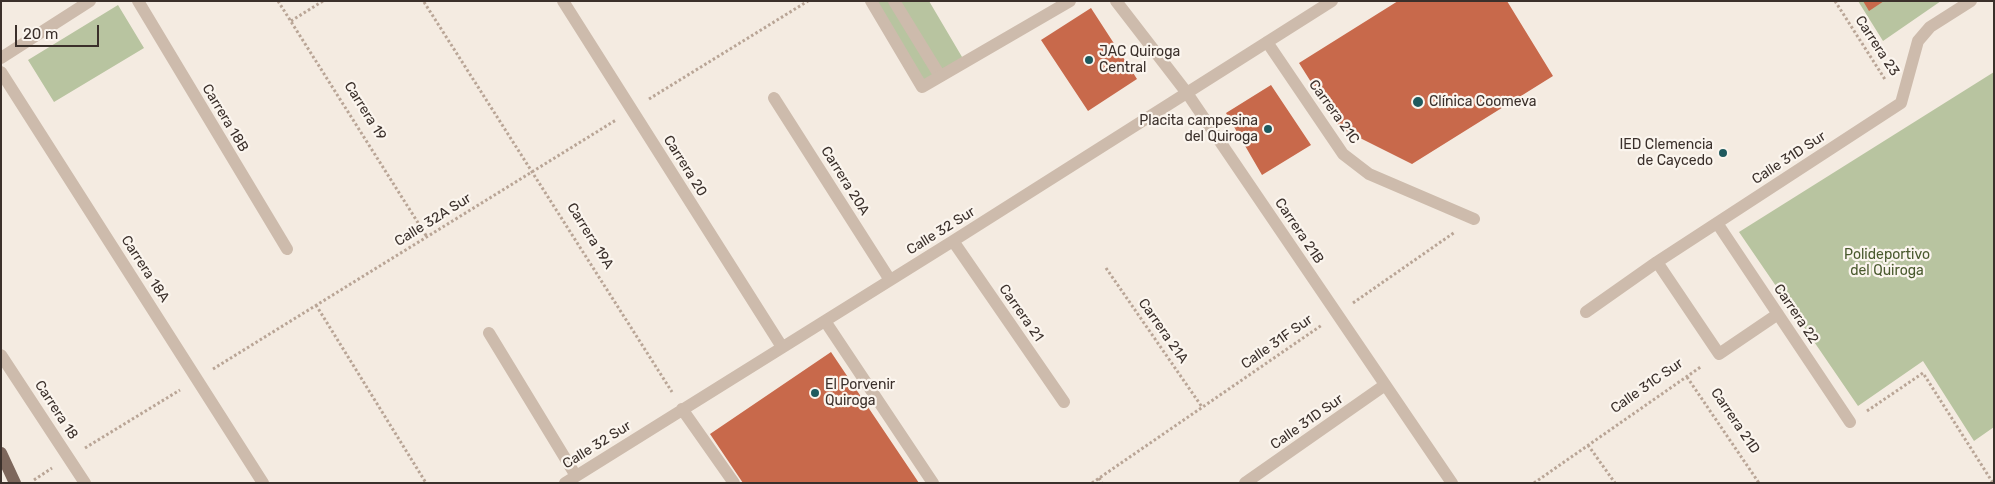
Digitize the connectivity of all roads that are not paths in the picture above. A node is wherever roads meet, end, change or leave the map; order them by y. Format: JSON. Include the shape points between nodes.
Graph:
{"nodes":[{"id":1,"x":90,"y":1,"type":"edge"},
{"id":2,"x":138,"y":1,"type":"edge"},
{"id":3,"x":563,"y":1,"type":"edge"},
{"id":4,"x":871,"y":1,"type":"edge"},
{"id":5,"x":894,"y":1,"type":"edge"},
{"id":6,"x":1070,"y":1,"type":"edge"},
{"id":7,"x":1116,"y":1,"type":"edge"},
{"id":8,"x":1332,"y":1,"type":"edge"},
{"id":9,"x":1971,"y":1,"type":"edge"},
{"id":10,"x":1267,"y":42,"type":"junction"},
{"id":11,"x":1,"y":58,"type":"edge"},
{"id":12,"x":1,"y":72,"type":"edge"},
{"id":13,"x":940,"y":76,"type":"junction"},
{"id":14,"x":1187,"y":93,"type":"junction"},
{"id":15,"x":774,"y":98,"type":"dead end"},
{"id":16,"x":1474,"y":219,"type":"road end"},
{"id":17,"x":1717,"y":223,"type":"junction"},
{"id":18,"x":953,"y":241,"type":"junction"},
{"id":19,"x":287,"y":249,"type":"dead end"},
{"id":20,"x":1657,"y":262,"type":"junction"},
{"id":21,"x":890,"y":280,"type":"junction"},
{"id":22,"x":1586,"y":312,"type":"dead end"},
{"id":23,"x":1778,"y":314,"type":"junction"},
{"id":24,"x":825,"y":321,"type":"junction"},
{"id":25,"x":489,"y":333,"type":"dead end"},
{"id":26,"x":782,"y":347,"type":"junction"},
{"id":27,"x":1,"y":355,"type":"edge"},
{"id":28,"x":1385,"y":385,"type":"junction"},
{"id":29,"x":1064,"y":402,"type":"dead end"},
{"id":30,"x":682,"y":409,"type":"junction"},
{"id":31,"x":1850,"y":422,"type":"road end"},
{"id":32,"x":1,"y":453,"type":"edge"},
{"id":33,"x":576,"y":476,"type":"junction"},
{"id":34,"x":15,"y":483,"type":"edge"},
{"id":35,"x":85,"y":483,"type":"edge"},
{"id":36,"x":263,"y":483,"type":"edge"},
{"id":37,"x":565,"y":483,"type":"edge"},
{"id":38,"x":734,"y":483,"type":"edge"},
{"id":39,"x":933,"y":483,"type":"edge"},
{"id":40,"x":1245,"y":483,"type":"edge"},
{"id":41,"x":1452,"y":483,"type":"edge"}],
"edges":[{"from":1,"to":11,"type":"street"},
{"from":2,"to":19,"type":"street","name":"Carrera 18B"},
{"from":3,"to":26,"type":"street","name":"Carrera 20"},
{"from":4,"to":13,"type":"street","via":[[922,87]]},
{"from":5,"to":13,"type":"street"},
{"from":6,"to":13,"type":"street"},
{"from":7,"to":14,"type":"street","name":"Carrera 21B"},
{"from":8,"to":10,"type":"street","name":"Calle 32 Sur"},
{"from":9,"to":17,"type":"street","name":"Calle 31D Sur","via":[[1930,27],[1918,41],[1900,103]]},
{"from":10,"to":14,"type":"street","name":"Calle 32 Sur"},
{"from":10,"to":16,"type":"street","name":"Carrera 21C","via":[[1343,154],[1369,174]]},
{"from":12,"to":36,"type":"street","name":"Carrera 18A"},
{"from":14,"to":18,"type":"street","name":"Calle 32 Sur"},
{"from":14,"to":28,"type":"street","name":"Carrera 21B"},
{"from":15,"to":21,"type":"street","name":"Carrera 20A"},
{"from":17,"to":20,"type":"street","name":"Calle 31D Sur"},
{"from":17,"to":23,"type":"street","name":"Carrera 22"},
{"from":18,"to":21,"type":"street","name":"Calle 32 Sur"},
{"from":18,"to":29,"type":"street","name":"Carrera 21"},
{"from":20,"to":22,"type":"street","name":"Calle 31D Sur"},
{"from":20,"to":23,"type":"street","via":[[1719,354]]},
{"from":21,"to":24,"type":"street","name":"Calle 32 Sur"},
{"from":23,"to":31,"type":"street","name":"Carrera 22"},
{"from":24,"to":26,"type":"street","name":"Calle 32 Sur"},
{"from":24,"to":39,"type":"street"},
{"from":25,"to":33,"type":"street"},
{"from":26,"to":30,"type":"street","name":"Calle 32 Sur"},
{"from":27,"to":35,"type":"street","name":"Carrera 18"},
{"from":28,"to":40,"type":"street","name":"Calle 31D Sur"},
{"from":28,"to":41,"type":"street","name":"Carrera 21B"},
{"from":30,"to":33,"type":"street","name":"Calle 32 Sur"},
{"from":30,"to":38,"type":"street"},
{"from":32,"to":34,"type":"main road"},
{"from":33,"to":37,"type":"street","name":"Calle 32 Sur"}]}
